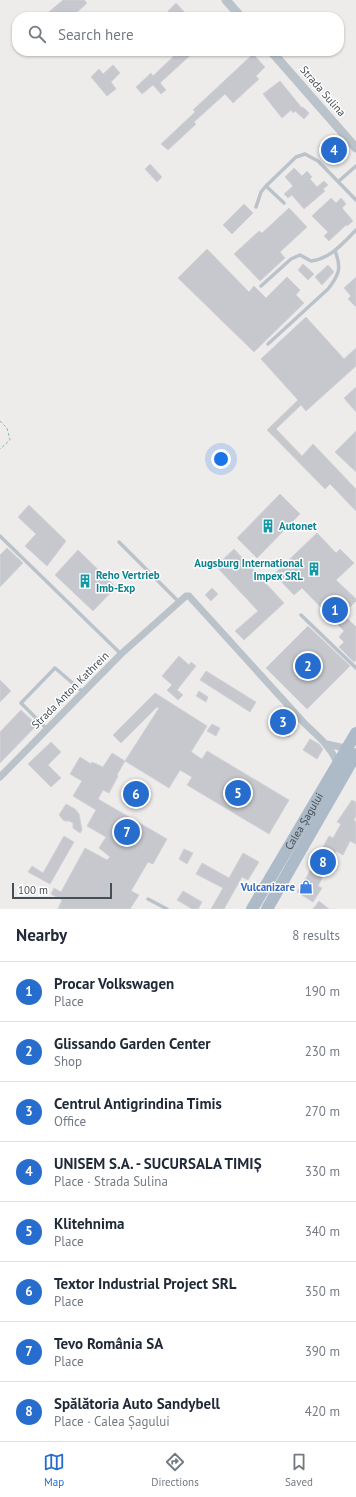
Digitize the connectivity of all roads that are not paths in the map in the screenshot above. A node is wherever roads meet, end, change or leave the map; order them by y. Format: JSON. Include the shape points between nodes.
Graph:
{"nodes":[{"id":1,"x":226,"y":0,"type":"edge"},
{"id":2,"x":237,"y":12,"type":"edge"},
{"id":3,"x":275,"y":56,"type":"edge"},
{"id":4,"x":356,"y":148,"type":"edge"},
{"id":5,"x":356,"y":166,"type":"edge"},
{"id":6,"x":339,"y":181,"type":"junction"},
{"id":7,"x":266,"y":186,"type":"junction"},
{"id":8,"x":356,"y":200,"type":"edge"},
{"id":9,"x":284,"y":203,"type":"dead end"},
{"id":10,"x":256,"y":207,"type":"dead end"},
{"id":11,"x":356,"y":230,"type":"edge"},
{"id":12,"x":335,"y":251,"type":"junction"},
{"id":13,"x":261,"y":286,"type":"dead end"},
{"id":14,"x":268,"y":344,"type":"dead end"},
{"id":15,"x":0,"y":536,"type":"edge"},
{"id":16,"x":120,"y":542,"type":"dead end"},
{"id":17,"x":179,"y":602,"type":"junction"},
{"id":18,"x":301,"y":615,"type":"dead end"},
{"id":19,"x":121,"y":654,"type":"junction"},
{"id":20,"x":356,"y":668,"type":"edge"},
{"id":21,"x":84,"y":692,"type":"junction"},
{"id":22,"x":47,"y":729,"type":"junction"},
{"id":23,"x":356,"y":733,"type":"edge"},
{"id":24,"x":327,"y":744,"type":"junction"},
{"id":25,"x":352,"y":750,"type":"edge"},
{"id":26,"x":338,"y":764,"type":"junction"},
{"id":27,"x":0,"y":777,"type":"edge"},
{"id":28,"x":148,"y":898,"type":"dead end"},
{"id":29,"x":167,"y":909,"type":"edge"},
{"id":30,"x":252,"y":909,"type":"edge"},
{"id":31,"x":267,"y":909,"type":"edge"}],
"edges":[{"from":1,"to":2,"type":"street"},
{"from":3,"to":4,"type":"street","name":"Strada Sulina"},
{"from":5,"to":6,"type":"lane"},
{"from":6,"to":7,"type":"lane","via":[[318,161],[305,154],[296,157]]},
{"from":6,"to":8,"type":"lane"},
{"from":7,"to":9,"type":"lane"},
{"from":7,"to":10,"type":"lane"},
{"from":11,"to":12,"type":"lane"},
{"from":12,"to":13,"type":"lane","via":[[316,261],[296,256]]},
{"from":12,"to":14,"type":"lane","via":[[339,261],[338,275],[328,289]]},
{"from":15,"to":19,"type":"lane","name":"Strada Anton Kathrein"},
{"from":16,"to":17,"type":"lane"},
{"from":17,"to":19,"type":"street"},
{"from":17,"to":24,"type":"street","via":[[186,596],[192,598],[306,725]]},
{"from":18,"to":20,"type":"lane"},
{"from":19,"to":21,"type":"street","name":"Strada Anton Kathrein"},
{"from":21,"to":22,"type":"street","name":"Strada Anton Kathrein"},
{"from":21,"to":22,"type":"lane","via":[[55,668],[21,703]]},
{"from":22,"to":27,"type":"street","name":"Strada Anton Kathrein"},
{"from":23,"to":25,"type":"main road","name":"Calea Șagului"},
{"from":24,"to":25,"type":"street"},
{"from":24,"to":26,"type":"street"},
{"from":25,"to":26,"type":"main road","name":"Calea Șagului"},
{"from":25,"to":31,"type":"main road","name":"Calea Șagului"},
{"from":26,"to":30,"type":"main road","name":"Calea Șagului"},
{"from":28,"to":29,"type":"lane"}]}
